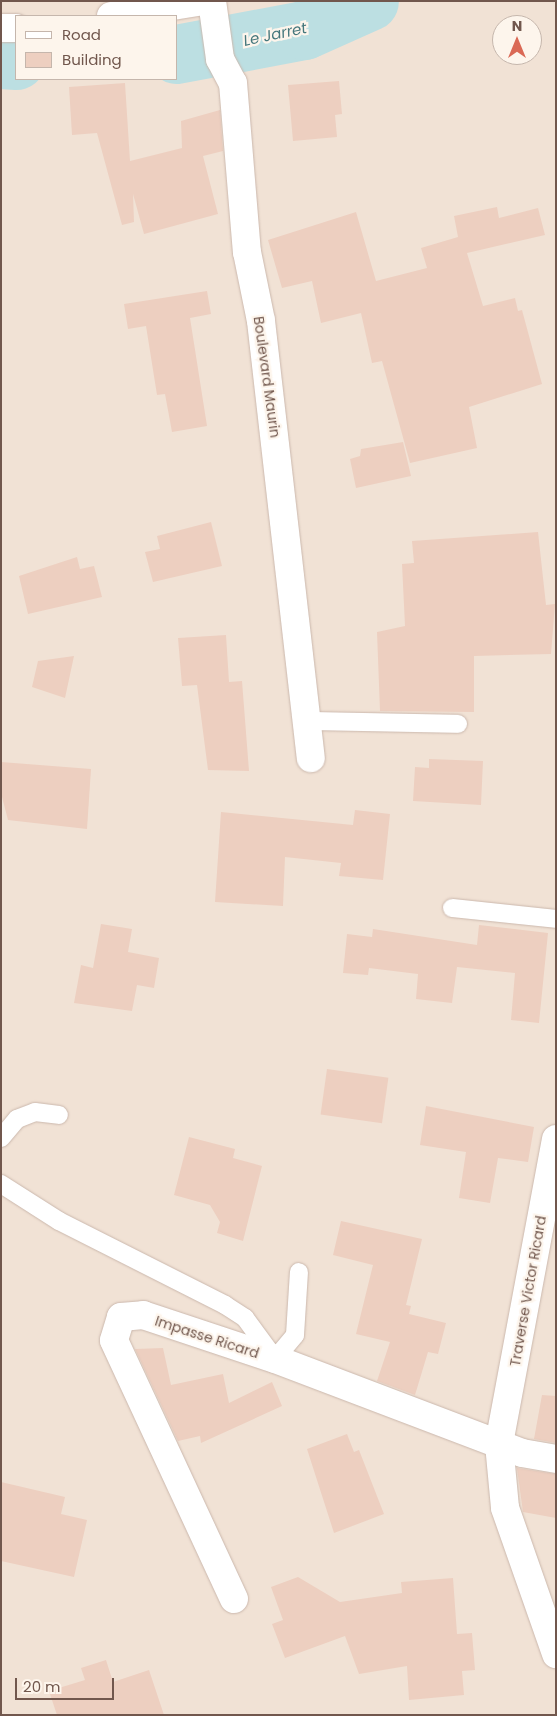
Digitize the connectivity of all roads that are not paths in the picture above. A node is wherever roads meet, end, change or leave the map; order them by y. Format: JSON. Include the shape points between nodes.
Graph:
{"nodes":[{"id":1,"x":204,"y":1,"type":"edge"},
{"id":2,"x":212,"y":1,"type":"edge"},
{"id":3,"x":117,"y":15,"type":"edge"},
{"id":4,"x":1,"y":28,"type":"edge"},
{"id":5,"x":15,"y":28,"type":"edge"},
{"id":6,"x":307,"y":720,"type":"junction"},
{"id":7,"x":458,"y":724,"type":"dead end"},
{"id":8,"x":311,"y":758,"type":"dead end"},
{"id":9,"x":452,"y":908,"type":"dead end"},
{"id":10,"x":556,"y":919,"type":"edge"},
{"id":11,"x":60,"y":1115,"type":"dead end"},
{"id":12,"x":1,"y":1138,"type":"edge"},
{"id":13,"x":556,"y":1139,"type":"edge"},
{"id":14,"x":1,"y":1184,"type":"edge"},
{"id":15,"x":299,"y":1272,"type":"dead end"},
{"id":16,"x":275,"y":1359,"type":"junction"},
{"id":17,"x":499,"y":1444,"type":"junction"},
{"id":18,"x":556,"y":1459,"type":"edge"},
{"id":19,"x":234,"y":1599,"type":"dead end"},
{"id":20,"x":556,"y":1654,"type":"edge"}],
"edges":[{"from":1,"to":3,"type":"street"},
{"from":2,"to":6,"type":"street","name":"Boulevard Maurin","via":[[220,59],[234,83],[247,252],[262,331]]},
{"from":4,"to":5,"type":"street"},
{"from":6,"to":7,"type":"lane"},
{"from":6,"to":8,"type":"street","name":"Boulevard Maurin"},
{"from":9,"to":10,"type":"lane"},
{"from":11,"to":12,"type":"lane","via":[[35,1112],[17,1119]]},
{"from":13,"to":17,"type":"street","name":"Traverse Victor Ricard"},
{"from":14,"to":16,"type":"lane","via":[[60,1221],[225,1305],[245,1318]]},
{"from":15,"to":16,"type":"lane","via":[[295,1335]]},
{"from":16,"to":17,"type":"street","name":"Impasse Ricard"},
{"from":16,"to":19,"type":"street","name":"Impasse Ricard","via":[[143,1315],[121,1317],[114,1340]]},
{"from":17,"to":18,"type":"street","name":"Impasse Ricard"},
{"from":17,"to":20,"type":"street","name":"Traverse Victor Ricard","via":[[505,1508]]}]}
